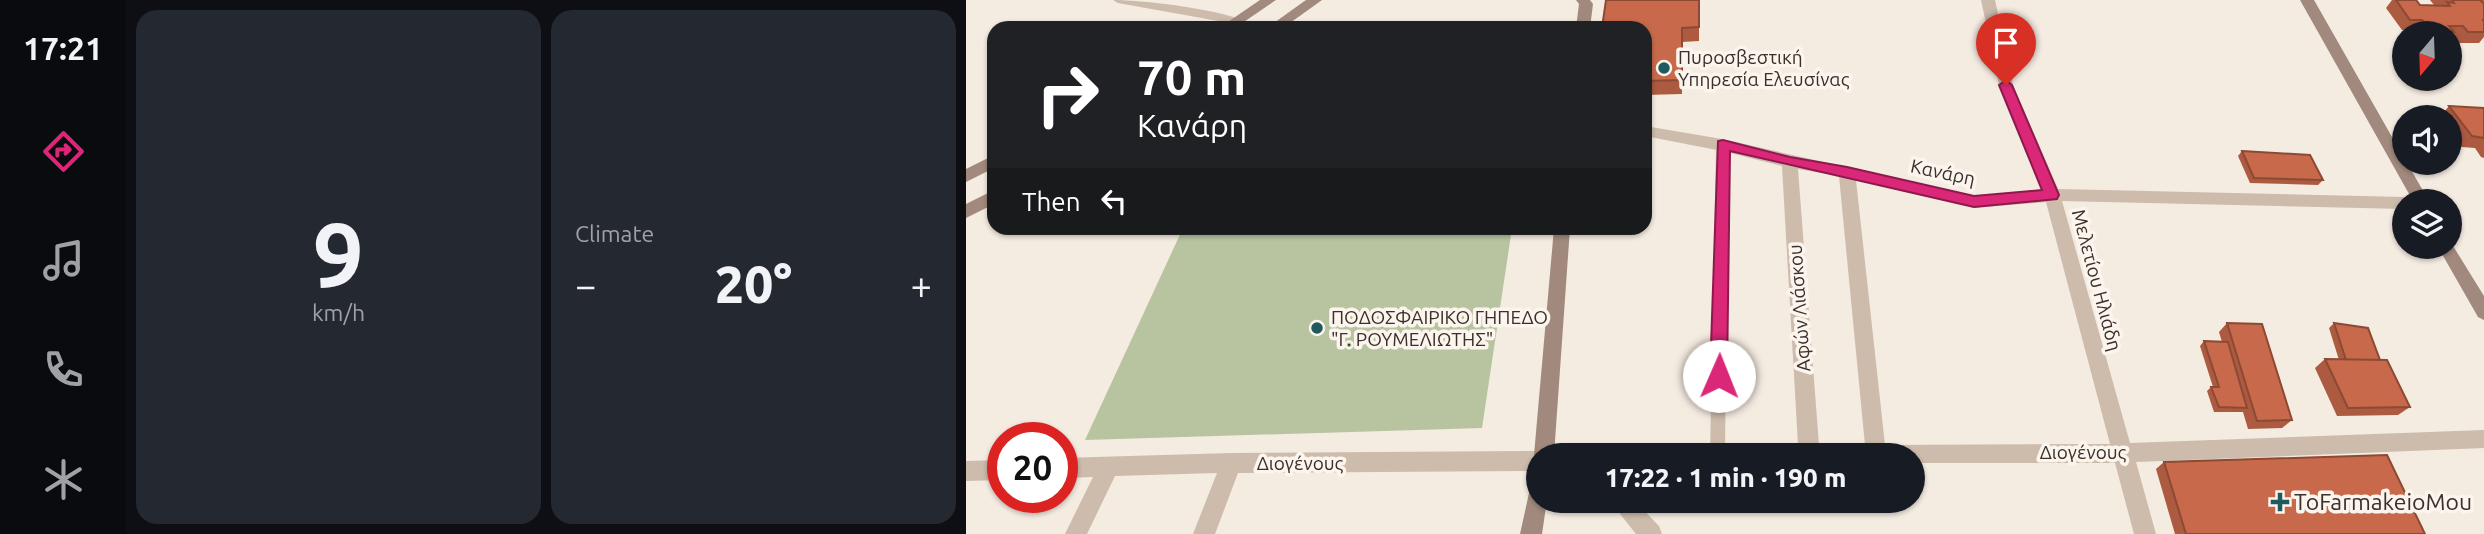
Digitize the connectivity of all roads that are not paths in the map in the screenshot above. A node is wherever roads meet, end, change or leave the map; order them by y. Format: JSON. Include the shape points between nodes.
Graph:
{"nodes":[{"id":1,"x":1118,"y":0,"type":"edge"},
{"id":2,"x":1269,"y":0,"type":"edge"},
{"id":3,"x":1315,"y":0,"type":"edge"},
{"id":4,"x":1583,"y":0,"type":"edge"},
{"id":5,"x":1988,"y":0,"type":"edge"},
{"id":6,"x":2307,"y":0,"type":"edge"},
{"id":7,"x":1218,"y":21,"type":"edge"},
{"id":8,"x":1237,"y":21,"type":"edge"},
{"id":9,"x":1284,"y":21,"type":"edge"},
{"id":10,"x":1584,"y":21,"type":"edge"},
{"id":11,"x":1652,"y":132,"type":"edge"},
{"id":12,"x":1723,"y":145,"type":"junction"},
{"id":13,"x":1790,"y":162,"type":"junction"},
{"id":14,"x":987,"y":164,"type":"edge"},
{"id":15,"x":1847,"y":172,"type":"junction"},
{"id":16,"x":966,"y":176,"type":"edge"},
{"id":17,"x":2413,"y":189,"type":"edge"},
{"id":18,"x":2052,"y":195,"type":"junction"},
{"id":19,"x":987,"y":200,"type":"edge"},
{"id":20,"x":2392,"y":203,"type":"edge"},
{"id":21,"x":966,"y":212,"type":"edge"},
{"id":22,"x":1561,"y":235,"type":"edge"},
{"id":23,"x":2454,"y":259,"type":"edge"},
{"id":24,"x":2484,"y":312,"type":"edge"},
{"id":25,"x":2484,"y":439,"type":"edge"},
{"id":26,"x":1545,"y":443,"type":"edge"},
{"id":27,"x":1717,"y":443,"type":"edge"},
{"id":28,"x":1807,"y":443,"type":"edge"},
{"id":29,"x":1875,"y":443,"type":"edge"},
{"id":30,"x":1925,"y":453,"type":"edge"},
{"id":31,"x":2122,"y":453,"type":"junction"},
{"id":32,"x":1526,"y":461,"type":"edge"},
{"id":33,"x":1231,"y":463,"type":"junction"},
{"id":34,"x":1110,"y":466,"type":"junction"},
{"id":35,"x":1078,"y":467,"type":"edge"},
{"id":36,"x":987,"y":470,"type":"edge"},
{"id":37,"x":966,"y":471,"type":"edge"},
{"id":38,"x":1534,"y":513,"type":"edge"},
{"id":39,"x":1631,"y":513,"type":"edge"},
{"id":40,"x":1076,"y":534,"type":"edge"},
{"id":41,"x":1204,"y":534,"type":"edge"},
{"id":42,"x":1531,"y":534,"type":"edge"},
{"id":43,"x":1651,"y":534,"type":"edge"},
{"id":44,"x":2145,"y":534,"type":"edge"}],
"edges":[{"from":1,"to":7,"type":"lane"},
{"from":2,"to":8,"type":"street"},
{"from":3,"to":9,"type":"street"},
{"from":4,"to":10,"type":"street"},
{"from":5,"to":18,"type":"street","name":"Μελετίου Ηλιάδη","via":[[2006,85]]},
{"from":6,"to":17,"type":"street"},
{"from":11,"to":12,"type":"street","name":"Κανάρη"},
{"from":12,"to":13,"type":"street","name":"Κανάρη"},
{"from":12,"to":27,"type":"lane"},
{"from":13,"to":15,"type":"street","name":"Κανάρη"},
{"from":13,"to":28,"type":"street","name":"Αφών Λιάσκου"},
{"from":14,"to":16,"type":"street"},
{"from":15,"to":18,"type":"street","name":"Κανάρη","via":[[1974,202]]},
{"from":15,"to":29,"type":"street"},
{"from":18,"to":20,"type":"street","name":"Κανάρη"},
{"from":18,"to":31,"type":"street","name":"Μελετίου Ηλιάδη"},
{"from":19,"to":21,"type":"street"},
{"from":22,"to":26,"type":"street"},
{"from":23,"to":24,"type":"street"},
{"from":25,"to":31,"type":"street","name":"Διογένους"},
{"from":30,"to":31,"type":"street","name":"Διογένους"},
{"from":31,"to":44,"type":"street","name":"Μελετίου Ηλιάδη"},
{"from":32,"to":33,"type":"street","name":"Διογένους"},
{"from":33,"to":34,"type":"street","name":"Διογένους"},
{"from":33,"to":41,"type":"street"},
{"from":34,"to":35,"type":"street","name":"Διογένους"},
{"from":34,"to":40,"type":"street"},
{"from":36,"to":37,"type":"street"},
{"from":38,"to":42,"type":"street"},
{"from":39,"to":43,"type":"street"}]}
